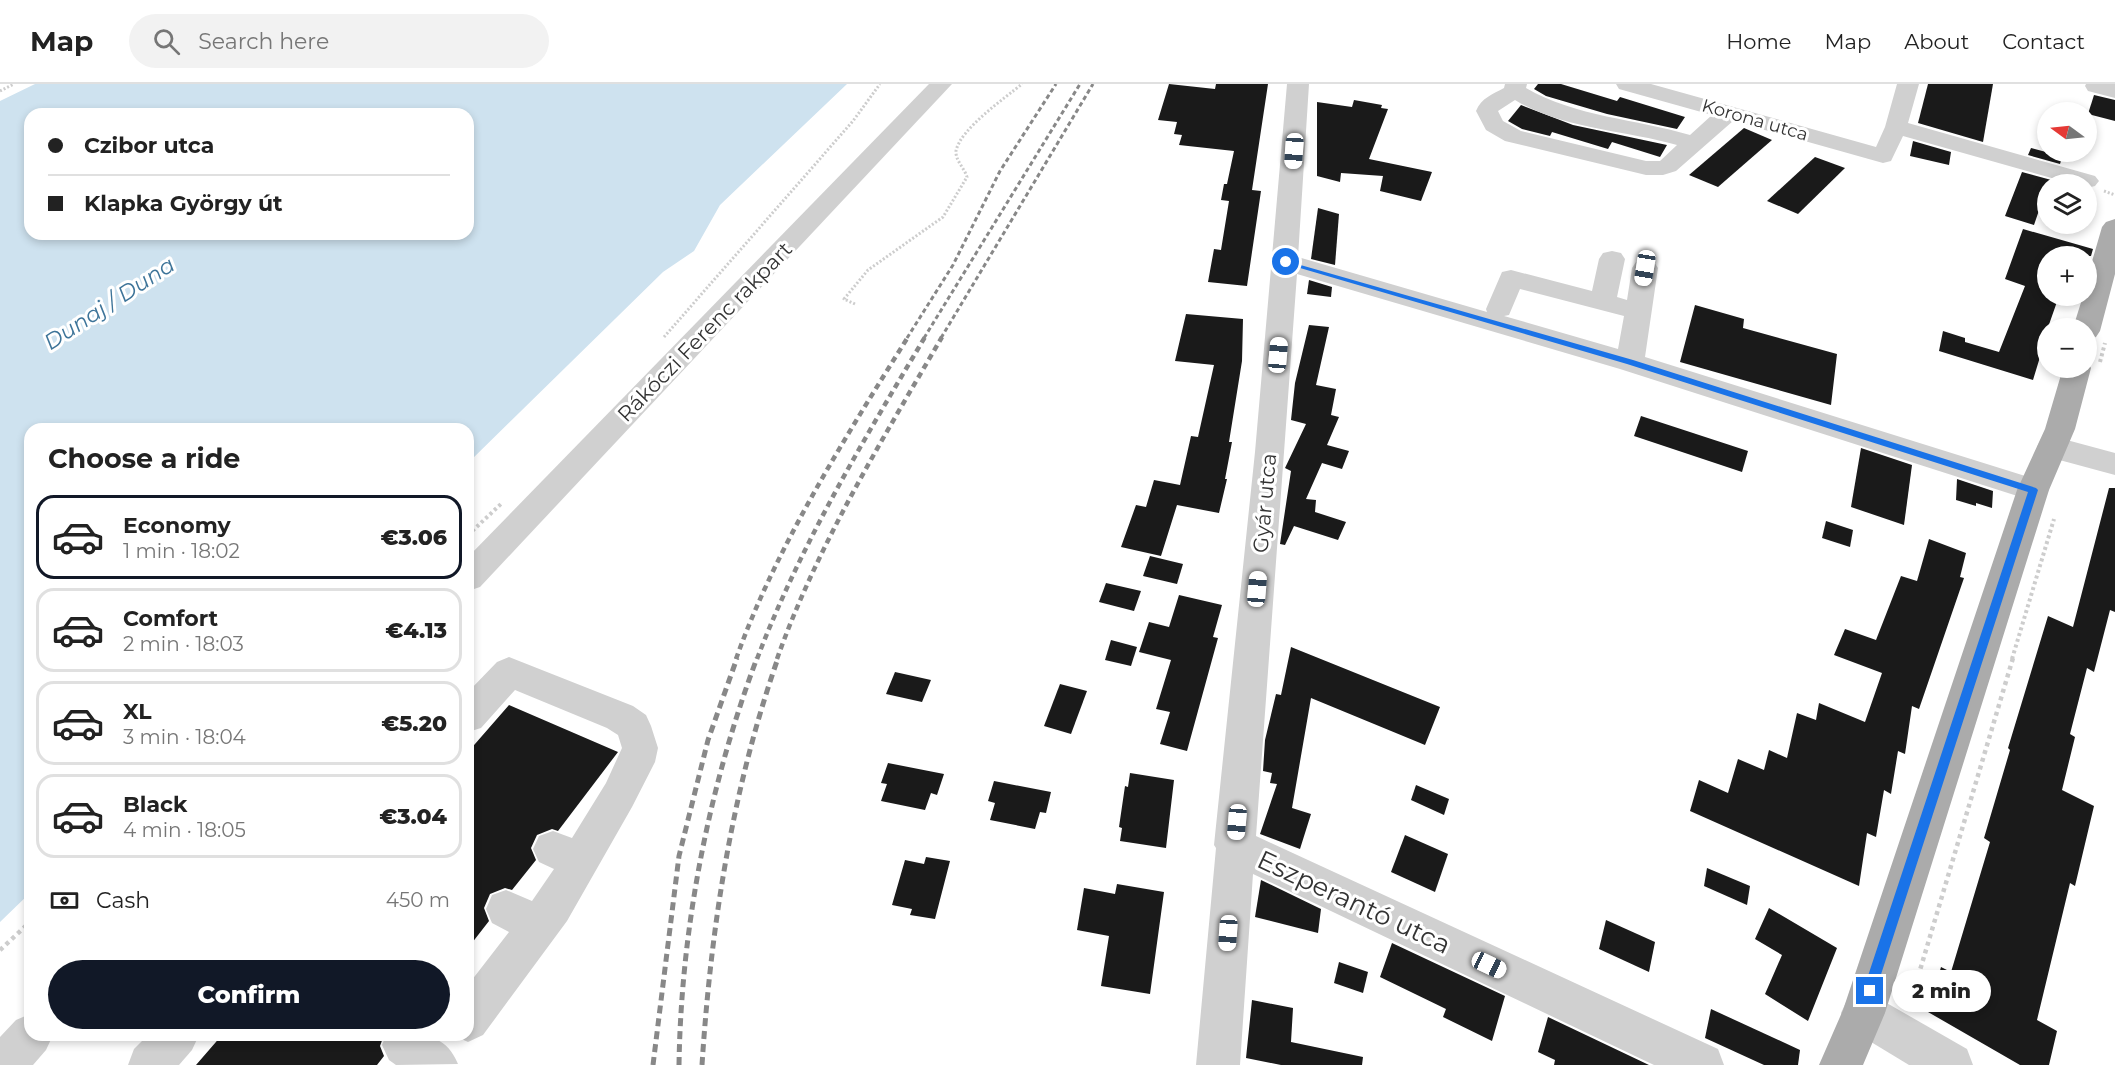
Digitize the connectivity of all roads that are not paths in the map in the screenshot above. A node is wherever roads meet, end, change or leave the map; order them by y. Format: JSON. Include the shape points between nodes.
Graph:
{"nodes":[{"id":1,"x":941,"y":84,"type":"edge"},
{"id":2,"x":1298,"y":84,"type":"edge"},
{"id":3,"x":1628,"y":84,"type":"edge"},
{"id":4,"x":1908,"y":84,"type":"edge"},
{"id":5,"x":1515,"y":87,"type":"edge"},
{"id":6,"x":1703,"y":94,"type":"edge"},
{"id":7,"x":1729,"y":112,"type":"junction"},
{"id":8,"x":1896,"y":127,"type":"junction"},
{"id":9,"x":1694,"y":143,"type":"junction"},
{"id":10,"x":2062,"y":174,"type":"edge"},
{"id":11,"x":2115,"y":226,"type":"edge"},
{"id":12,"x":1612,"y":259,"type":"dead end"},
{"id":13,"x":1286,"y":262,"type":"junction"},
{"id":14,"x":1645,"y":268,"type":"dead end"},
{"id":15,"x":1603,"y":302,"type":"junction"},
{"id":16,"x":1499,"y":309,"type":"dead end"},
{"id":17,"x":1638,"y":311,"type":"junction"},
{"id":18,"x":2097,"y":332,"type":"edge"},
{"id":19,"x":1630,"y":362,"type":"junction"},
{"id":20,"x":2083,"y":378,"type":"edge"},
{"id":21,"x":2052,"y":447,"type":"junction"},
{"id":22,"x":2115,"y":464,"type":"edge"},
{"id":23,"x":2045,"y":500,"type":"junction"},
{"id":24,"x":474,"y":572,"type":"edge"},
{"id":25,"x":474,"y":710,"type":"edge"},
{"id":26,"x":1234,"y":845,"type":"junction"},
{"id":27,"x":475,"y":997,"type":"edge"},
{"id":28,"x":1863,"y":1013,"type":"junction"},
{"id":29,"x":26,"y":1041,"type":"edge"},
{"id":30,"x":172,"y":1041,"type":"edge"},
{"id":31,"x":4,"y":1065,"type":"edge"},
{"id":32,"x":150,"y":1065,"type":"edge"},
{"id":33,"x":1218,"y":1065,"type":"edge"},
{"id":34,"x":1702,"y":1065,"type":"edge"},
{"id":35,"x":1841,"y":1065,"type":"edge"},
{"id":36,"x":1951,"y":1065,"type":"edge"}],
"edges":[{"from":1,"to":24,"type":"street","name":"Rákóczi Ferenc rakpart"},
{"from":2,"to":13,"type":"street","name":"Gyár utca"},
{"from":3,"to":6,"type":"street","name":"Korona utca"},
{"from":4,"to":8,"type":"street"},
{"from":5,"to":9,"type":"street","via":[[1546,107]]},
{"from":5,"to":9,"type":"street","via":[[1487,111],[1494,125],[1513,136],[1657,168],[1668,166]]},
{"from":6,"to":7,"type":"street","name":"Korona utca"},
{"from":7,"to":8,"type":"street","name":"Korona utca","via":[[1883,156]]},
{"from":7,"to":9,"type":"street"},
{"from":8,"to":10,"type":"street"},
{"from":11,"to":18,"type":"main road"},
{"from":12,"to":15,"type":"street"},
{"from":13,"to":19,"type":"street"},
{"from":13,"to":26,"type":"street","name":"Gyár utca"},
{"from":14,"to":17,"type":"street"},
{"from":15,"to":16,"type":"street","via":[[1510,278]]},
{"from":15,"to":17,"type":"street"},
{"from":17,"to":19,"type":"street"},
{"from":19,"to":23,"type":"street"},
{"from":20,"to":21,"type":"main road"},
{"from":21,"to":22,"type":"street"},
{"from":21,"to":23,"type":"main road"},
{"from":23,"to":28,"type":"main road"},
{"from":25,"to":27,"type":"street","via":[[509,672],[620,717],[633,726],[640,748],[636,762],[610,791],[522,917]]},
{"from":26,"to":33,"type":"street","name":"Gyár utca"},
{"from":26,"to":34,"type":"street","name":"Eszperantó utca"},
{"from":28,"to":35,"type":"main road"},
{"from":28,"to":36,"type":"street"},
{"from":29,"to":31,"type":"street"},
{"from":30,"to":32,"type":"street"}]}
